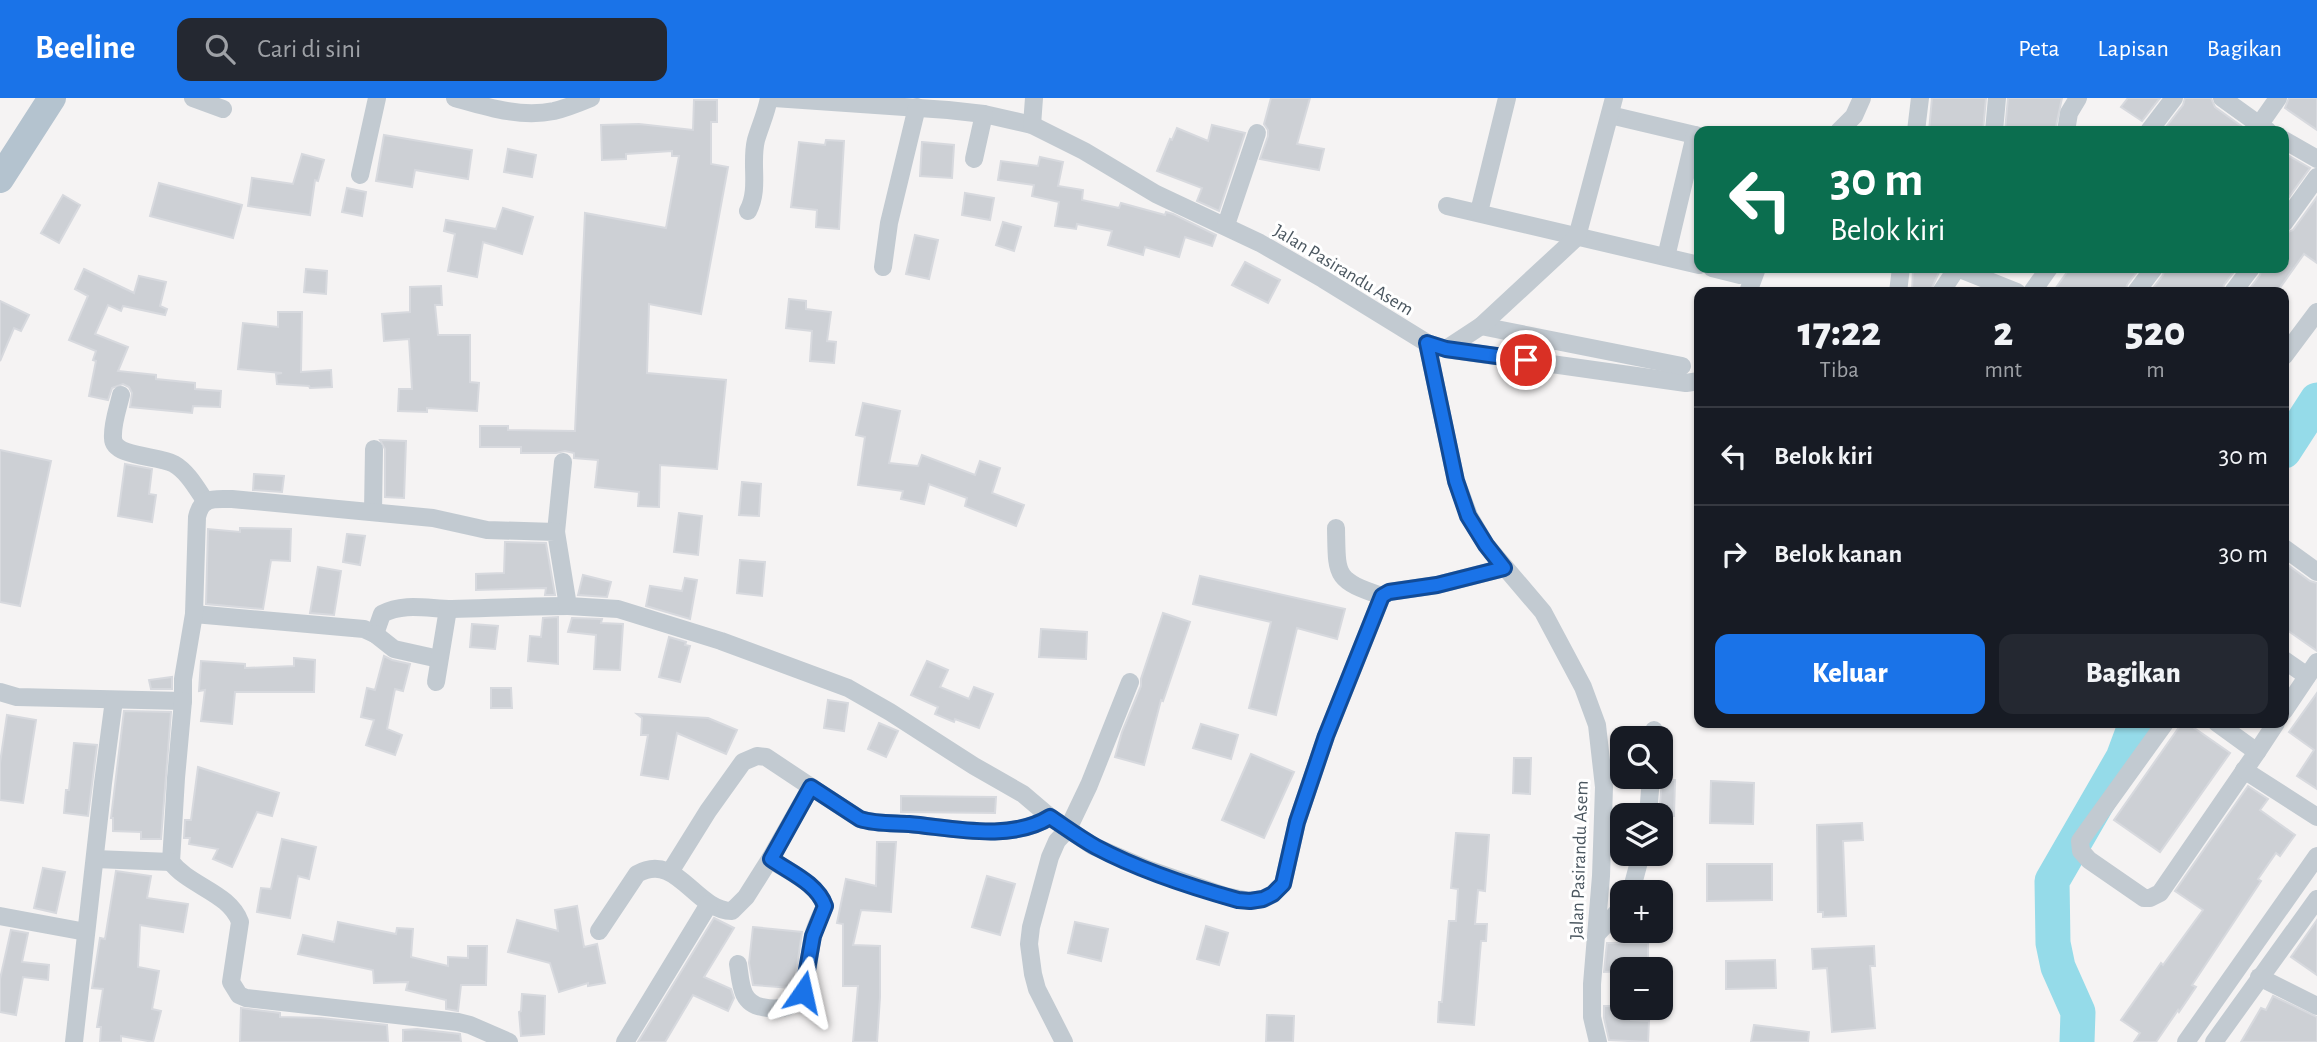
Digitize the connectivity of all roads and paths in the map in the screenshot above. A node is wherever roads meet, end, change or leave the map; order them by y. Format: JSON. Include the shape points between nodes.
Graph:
{"nodes":[{"id":1,"x":52,"y":98,"type":"edge"},
{"id":2,"x":193,"y":98,"type":"edge"},
{"id":3,"x":377,"y":98,"type":"edge"},
{"id":4,"x":454,"y":98,"type":"edge"},
{"id":5,"x":591,"y":98,"type":"edge"},
{"id":6,"x":769,"y":98,"type":"edge"},
{"id":7,"x":774,"y":98,"type":"edge"},
{"id":8,"x":1034,"y":98,"type":"edge"},
{"id":9,"x":1507,"y":98,"type":"edge"},
{"id":10,"x":1862,"y":98,"type":"edge"},
{"id":11,"x":1920,"y":98,"type":"edge"},
{"id":12,"x":1997,"y":98,"type":"edge"},
{"id":13,"x":2078,"y":98,"type":"edge"},
{"id":14,"x":2174,"y":98,"type":"edge"},
{"id":15,"x":2222,"y":98,"type":"edge"},
{"id":16,"x":2278,"y":98,"type":"edge"},
{"id":17,"x":871,"y":102,"type":"edge"},
{"id":18,"x":1612,"y":106,"type":"edge"},
{"id":19,"x":917,"y":107,"type":"junction"},
{"id":20,"x":223,"y":109,"type":"dead end"},
{"id":21,"x":984,"y":114,"type":"junction"},
{"id":22,"x":1032,"y":125,"type":"junction"},
{"id":23,"x":1844,"y":126,"type":"edge"},
{"id":24,"x":1917,"y":126,"type":"edge"},
{"id":25,"x":1994,"y":126,"type":"edge"},
{"id":26,"x":2067,"y":126,"type":"edge"},
{"id":27,"x":2153,"y":126,"type":"edge"},
{"id":28,"x":2255,"y":126,"type":"edge"},
{"id":29,"x":2262,"y":126,"type":"edge"},
{"id":30,"x":1257,"y":132,"type":"dead end"},
{"id":31,"x":1694,"y":134,"type":"edge"},
{"id":32,"x":2289,"y":143,"type":"edge"},
{"id":33,"x":1694,"y":147,"type":"edge"},
{"id":34,"x":974,"y":159,"type":"dead end"},
{"id":35,"x":2317,"y":159,"type":"edge"},
{"id":36,"x":360,"y":175,"type":"dead end"},
{"id":37,"x":2317,"y":177,"type":"edge"},
{"id":38,"x":0,"y":179,"type":"edge"},
{"id":39,"x":1447,"y":206,"type":"dead end"},
{"id":40,"x":748,"y":211,"type":"dead end"},
{"id":41,"x":1479,"y":212,"type":"junction"},
{"id":42,"x":2289,"y":216,"type":"edge"},
{"id":43,"x":1226,"y":225,"type":"junction"},
{"id":44,"x":1577,"y":237,"type":"junction"},
{"id":45,"x":1666,"y":257,"type":"junction"},
{"id":46,"x":1694,"y":264,"type":"edge"},
{"id":47,"x":883,"y":267,"type":"dead end"},
{"id":48,"x":1732,"y":273,"type":"edge"},
{"id":49,"x":1981,"y":273,"type":"edge"},
{"id":50,"x":1740,"y":275,"type":"dead end"},
{"id":51,"x":2008,"y":287,"type":"edge"},
{"id":52,"x":2317,"y":312,"type":"edge"},
{"id":53,"x":1481,"y":326,"type":"junction"},
{"id":54,"x":1427,"y":343,"type":"junction"},
{"id":55,"x":1446,"y":349,"type":"junction"},
{"id":56,"x":2289,"y":349,"type":"edge"},
{"id":57,"x":1682,"y":366,"type":"dead end"},
{"id":58,"x":1694,"y":382,"type":"edge"},
{"id":59,"x":121,"y":394,"type":"dead end"},
{"id":60,"x":374,"y":449,"type":"dead end"},
{"id":61,"x":564,"y":462,"type":"dead end"},
{"id":62,"x":206,"y":502,"type":"junction"},
{"id":63,"x":373,"y":512,"type":"junction"},
{"id":64,"x":1335,"y":528,"type":"dead end"},
{"id":65,"x":556,"y":532,"type":"junction"},
{"id":66,"x":2289,"y":552,"type":"edge"},
{"id":67,"x":1504,"y":568,"type":"junction"},
{"id":68,"x":2317,"y":572,"type":"edge"},
{"id":69,"x":1382,"y":596,"type":"junction"},
{"id":70,"x":568,"y":606,"type":"junction"},
{"id":71,"x":448,"y":609,"type":"junction"},
{"id":72,"x":194,"y":614,"type":"junction"},
{"id":73,"x":375,"y":634,"type":"junction"},
{"id":74,"x":439,"y":659,"type":"junction"},
{"id":75,"x":2289,"y":662,"type":"edge"},
{"id":76,"x":2312,"y":669,"type":"edge"},
{"id":77,"x":436,"y":682,"type":"dead end"},
{"id":78,"x":1130,"y":682,"type":"dead end"},
{"id":79,"x":0,"y":692,"type":"edge"},
{"id":80,"x":114,"y":701,"type":"junction"},
{"id":81,"x":183,"y":701,"type":"junction"},
{"id":82,"x":2289,"y":704,"type":"edge"},
{"id":83,"x":2161,"y":728,"type":"edge"},
{"id":84,"x":2224,"y":728,"type":"edge"},
{"id":85,"x":2273,"y":728,"type":"edge"},
{"id":86,"x":2257,"y":752,"type":"junction"},
{"id":87,"x":2244,"y":770,"type":"junction"},
{"id":88,"x":811,"y":787,"type":"junction"},
{"id":89,"x":1050,"y":817,"type":"junction"},
{"id":90,"x":2317,"y":817,"type":"edge"},
{"id":91,"x":1068,"y":829,"type":"junction"},
{"id":92,"x":2317,"y":856,"type":"edge"},
{"id":93,"x":95,"y":859,"type":"junction"},
{"id":94,"x":771,"y":859,"type":"junction"},
{"id":95,"x":171,"y":862,"type":"junction"},
{"id":96,"x":670,"y":872,"type":"junction"},
{"id":97,"x":2317,"y":899,"type":"edge"},
{"id":98,"x":709,"y":904,"type":"junction"},
{"id":99,"x":0,"y":916,"type":"edge"},
{"id":100,"x":1610,"y":920,"type":"edge"},
{"id":101,"x":599,"y":931,"type":"dead end"},
{"id":102,"x":86,"y":932,"type":"junction"},
{"id":103,"x":1598,"y":933,"type":"junction"},
{"id":104,"x":738,"y":964,"type":"dead end"},
{"id":105,"x":2259,"y":977,"type":"junction"},
{"id":106,"x":2317,"y":1006,"type":"edge"},
{"id":107,"x":74,"y":1042,"type":"edge"},
{"id":108,"x":509,"y":1042,"type":"edge"},
{"id":109,"x":625,"y":1042,"type":"edge"},
{"id":110,"x":1064,"y":1042,"type":"edge"},
{"id":111,"x":1598,"y":1042,"type":"edge"},
{"id":112,"x":2186,"y":1042,"type":"edge"},
{"id":113,"x":2214,"y":1042,"type":"edge"}],
"edges":[{"from":1,"to":38,"type":"main road"},
{"from":2,"to":20,"type":"street"},
{"from":3,"to":36,"type":"street"},
{"from":4,"to":5,"type":"street","via":[[527,113],[556,111]]},
{"from":6,"to":40,"type":"street","via":[[756,140],[754,200]]},
{"from":7,"to":17,"type":"street","name":"Jalan Pasirandu Asem"},
{"from":8,"to":22,"type":"street"},
{"from":9,"to":41,"type":"street"},
{"from":10,"to":23,"type":"street"},
{"from":11,"to":24,"type":"street"},
{"from":12,"to":25,"type":"street"},
{"from":13,"to":26,"type":"street"},
{"from":14,"to":27,"type":"street"},
{"from":15,"to":28,"type":"street"},
{"from":16,"to":29,"type":"street"},
{"from":17,"to":19,"type":"street","name":"Jalan Pasirandu Asem"},
{"from":18,"to":31,"type":"street"},
{"from":18,"to":44,"type":"street"},
{"from":19,"to":21,"type":"street","name":"Jalan Pasirandu Asem"},
{"from":19,"to":47,"type":"street"},
{"from":21,"to":22,"type":"street","name":"Jalan Pasirandu Asem"},
{"from":21,"to":34,"type":"street"},
{"from":22,"to":43,"type":"street","name":"Jalan Pasirandu Asem","via":[[1156,194]]},
{"from":30,"to":43,"type":"street"},
{"from":32,"to":35,"type":"street"},
{"from":33,"to":45,"type":"street"},
{"from":37,"to":42,"type":"street"},
{"from":39,"to":41,"type":"street"},
{"from":41,"to":44,"type":"street"},
{"from":43,"to":54,"type":"street","name":"Jalan Pasirandu Asem"},
{"from":44,"to":45,"type":"street"},
{"from":44,"to":53,"type":"street"},
{"from":45,"to":46,"type":"street"},
{"from":48,"to":50,"type":"street"},
{"from":49,"to":51,"type":"street"},
{"from":52,"to":56,"type":"street"},
{"from":53,"to":55,"type":"street"},
{"from":53,"to":57,"type":"street"},
{"from":54,"to":55,"type":"street"},
{"from":54,"to":67,"type":"street","name":"Jalan Pasirandu Asem","via":[[1456,481],[1468,516]]},
{"from":55,"to":58,"type":"street"},
{"from":59,"to":62,"type":"street","via":[[113,439],[116,447],[170,461]]},
{"from":60,"to":63,"type":"street"},
{"from":61,"to":65,"type":"street"},
{"from":62,"to":63,"type":"street","via":[[232,499]]},
{"from":62,"to":72,"type":"street","via":[[197,517]]},
{"from":63,"to":65,"type":"street","via":[[433,518],[486,530]]},
{"from":64,"to":69,"type":"street","via":[[1337,567],[1343,579]]},
{"from":65,"to":70,"type":"street"},
{"from":66,"to":68,"type":"street"},
{"from":67,"to":69,"type":"street"},
{"from":67,"to":103,"type":"street","name":"Jalan Pasirandu Asem","via":[[1543,612],[1583,687],[1597,725],[1604,787]]},
{"from":69,"to":91,"type":"street","via":[[1326,736],[1297,822],[1283,884],[1273,894],[1250,901],[1225,896],[1119,859]]},
{"from":70,"to":71,"type":"street"},
{"from":70,"to":89,"type":"street","via":[[618,610],[848,688],[1023,794]]},
{"from":71,"to":73,"type":"street","via":[[392,608],[382,614]]},
{"from":71,"to":74,"type":"street"},
{"from":72,"to":73,"type":"street","via":[[364,629]]},
{"from":72,"to":81,"type":"street"},
{"from":73,"to":74,"type":"street","via":[[394,649]]},
{"from":74,"to":77,"type":"street"},
{"from":75,"to":76,"type":"street"},
{"from":76,"to":82,"type":"street"},
{"from":78,"to":91,"type":"street"},
{"from":79,"to":80,"type":"street"},
{"from":80,"to":81,"type":"street"},
{"from":80,"to":93,"type":"street"},
{"from":81,"to":95,"type":"street"},
{"from":83,"to":87,"type":"street","via":[[2080,841],[2089,860],[2135,894],[2151,898],[2160,893]]},
{"from":84,"to":86,"type":"street"},
{"from":85,"to":86,"type":"street"},
{"from":86,"to":87,"type":"street"},
{"from":87,"to":90,"type":"street"},
{"from":88,"to":89,"type":"street","via":[[868,822],[962,832],[1019,829]]},
{"from":88,"to":94,"type":"street"},
{"from":88,"to":96,"type":"street","via":[[766,757],[743,762]]},
{"from":89,"to":91,"type":"street"},
{"from":91,"to":110,"type":"street","via":[[1050,857],[1029,944],[1037,989]]},
{"from":92,"to":112,"type":"street"},
{"from":93,"to":95,"type":"street"},
{"from":93,"to":102,"type":"street"},
{"from":94,"to":98,"type":"street","via":[[732,911]]},
{"from":94,"to":104,"type":"street","via":[[810,884],[825,906],[813,936],[803,992],[781,1007],[753,1005],[742,992]]},
{"from":95,"to":108,"type":"street","via":[[183,876],[238,915],[230,982],[239,995],[458,1022]]},
{"from":96,"to":98,"type":"street"},
{"from":96,"to":101,"type":"street","via":[[647,868],[637,874]]},
{"from":97,"to":105,"type":"street"},
{"from":98,"to":109,"type":"street"},
{"from":99,"to":102,"type":"street"},
{"from":100,"to":103,"type":"street"},
{"from":102,"to":107,"type":"street"},
{"from":103,"to":111,"type":"street","name":"Jalan Pasirandu Asem","via":[[1592,1005]]},
{"from":105,"to":106,"type":"street"},
{"from":105,"to":113,"type":"street"}]}
